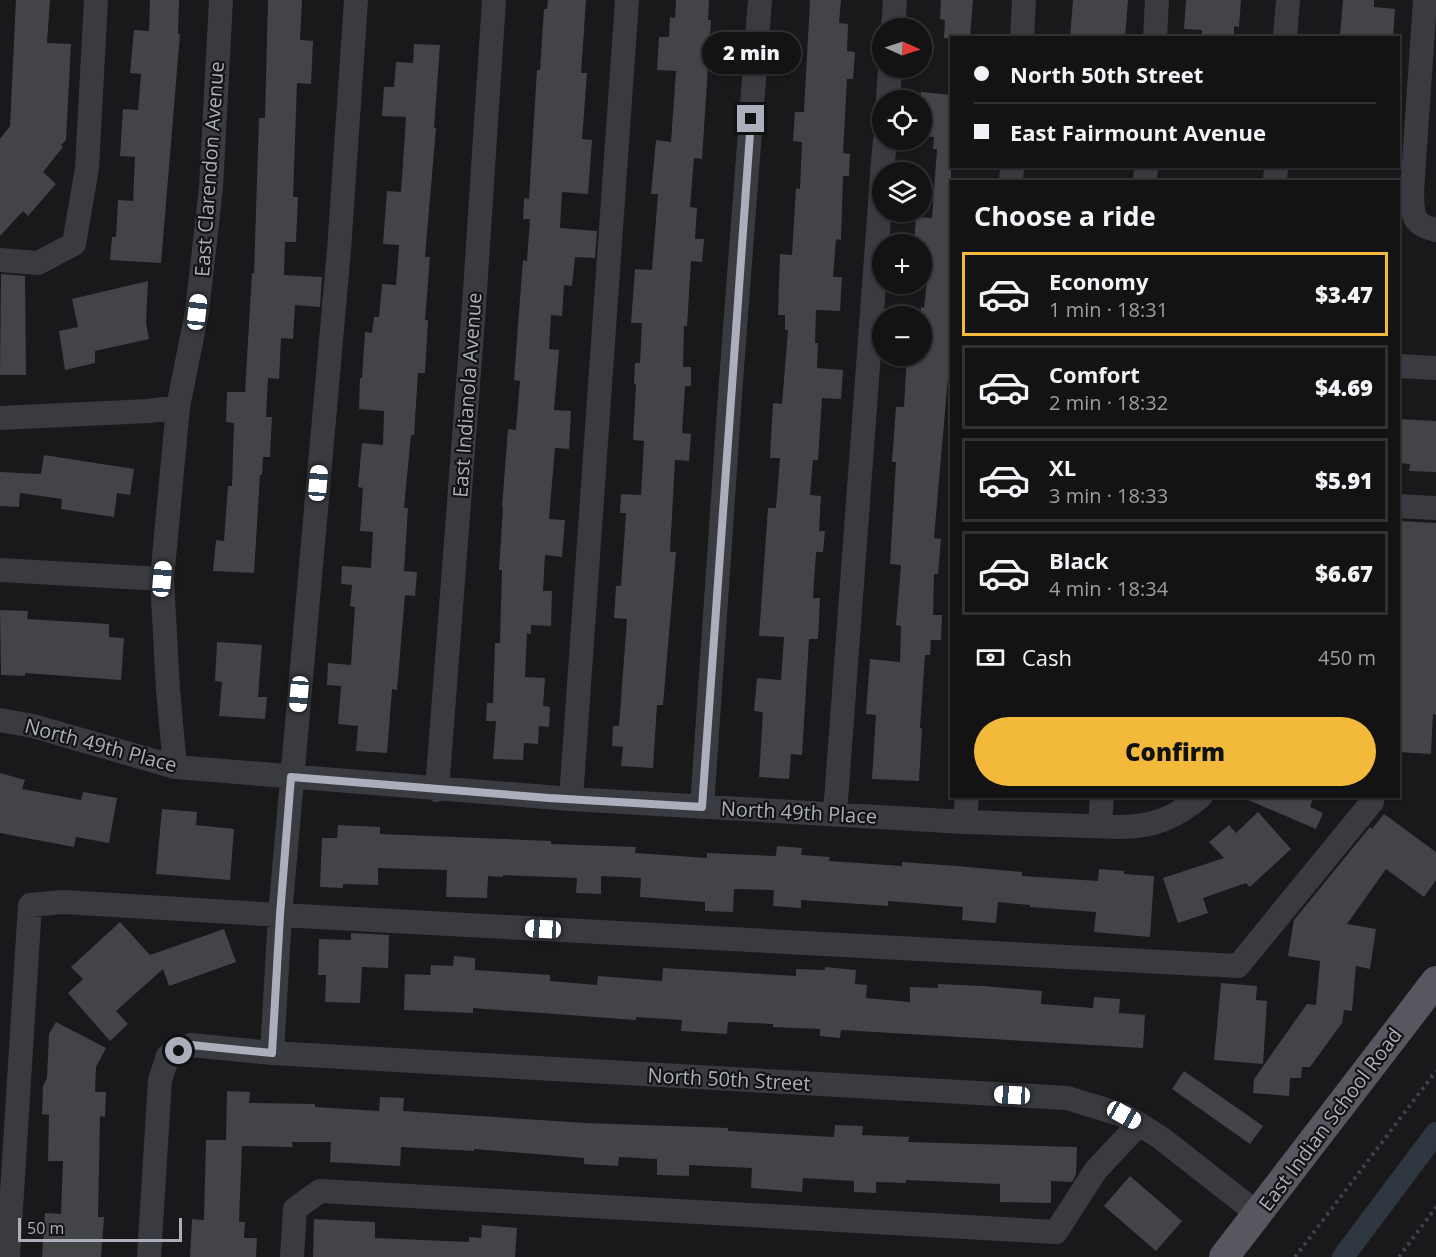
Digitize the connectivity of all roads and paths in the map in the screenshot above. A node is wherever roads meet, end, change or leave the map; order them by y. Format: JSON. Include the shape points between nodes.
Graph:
{"nodes":[{"id":1,"x":96,"y":0,"type":"edge"},
{"id":2,"x":220,"y":0,"type":"edge"},
{"id":3,"x":356,"y":0,"type":"edge"},
{"id":4,"x":494,"y":0,"type":"edge"},
{"id":5,"x":627,"y":0,"type":"edge"},
{"id":6,"x":760,"y":0,"type":"edge"},
{"id":7,"x":895,"y":0,"type":"edge"},
{"id":8,"x":1024,"y":0,"type":"edge"},
{"id":9,"x":1157,"y":0,"type":"edge"},
{"id":10,"x":1288,"y":0,"type":"edge"},
{"id":11,"x":1425,"y":0,"type":"edge"},
{"id":12,"x":894,"y":18,"type":"edge"},
{"id":13,"x":1022,"y":36,"type":"edge"},
{"id":14,"x":1155,"y":36,"type":"edge"},
{"id":15,"x":1285,"y":36,"type":"edge"},
{"id":16,"x":1426,"y":127,"type":"edge"},
{"id":17,"x":878,"y":222,"type":"edge"},
{"id":18,"x":1436,"y":230,"type":"edge"},
{"id":19,"x":0,"y":260,"type":"edge"},
{"id":20,"x":1400,"y":366,"type":"edge"},
{"id":21,"x":1436,"y":368,"type":"edge"},
{"id":22,"x":178,"y":407,"type":"junction"},
{"id":23,"x":0,"y":418,"type":"edge"},
{"id":24,"x":1400,"y":506,"type":"edge"},
{"id":25,"x":1436,"y":508,"type":"edge"},
{"id":26,"x":0,"y":570,"type":"edge"},
{"id":27,"x":162,"y":579,"type":"junction"},
{"id":28,"x":0,"y":720,"type":"edge"},
{"id":29,"x":175,"y":767,"type":"junction"},
{"id":30,"x":291,"y":777,"type":"junction"},
{"id":31,"x":437,"y":789,"type":"junction"},
{"id":32,"x":967,"y":798,"type":"edge"},
{"id":33,"x":1102,"y":798,"type":"edge"},
{"id":34,"x":1198,"y":798,"type":"edge"},
{"id":35,"x":1372,"y":798,"type":"edge"},
{"id":36,"x":571,"y":799,"type":"junction"},
{"id":37,"x":702,"y":807,"type":"junction"},
{"id":38,"x":835,"y":814,"type":"junction"},
{"id":39,"x":965,"y":822,"type":"junction"},
{"id":40,"x":1100,"y":826,"type":"junction"},
{"id":41,"x":280,"y":915,"type":"junction"},
{"id":42,"x":1436,"y":981,"type":"edge"},
{"id":43,"x":272,"y":1053,"type":"junction"},
{"id":44,"x":1436,"y":1071,"type":"edge"},
{"id":45,"x":1139,"y":1124,"type":"junction"},
{"id":46,"x":1436,"y":1207,"type":"edge"},
{"id":47,"x":1258,"y":1214,"type":"junction"},
{"id":48,"x":8,"y":1257,"type":"edge"},
{"id":49,"x":149,"y":1257,"type":"edge"},
{"id":50,"x":292,"y":1257,"type":"edge"},
{"id":51,"x":1224,"y":1257,"type":"edge"},
{"id":52,"x":1296,"y":1257,"type":"edge"},
{"id":53,"x":1399,"y":1257,"type":"edge"}],
"edges":[{"from":1,"to":19,"type":"street","via":[[87,168],[74,244],[38,263]]},
{"from":2,"to":22,"type":"street","name":"East Clarendon Avenue","via":[[211,188],[197,312]]},
{"from":3,"to":30,"type":"street","via":[[339,250]]},
{"from":4,"to":31,"type":"street","name":"East Indianola Avenue"},
{"from":5,"to":36,"type":"street"},
{"from":6,"to":37,"type":"street"},
{"from":7,"to":12,"type":"street"},
{"from":8,"to":13,"type":"street"},
{"from":9,"to":14,"type":"street"},
{"from":10,"to":15,"type":"street"},
{"from":11,"to":16,"type":"street"},
{"from":16,"to":18,"type":"street","via":[[1412,192],[1413,216],[1417,223]]},
{"from":17,"to":38,"type":"street"},
{"from":20,"to":21,"type":"street"},
{"from":22,"to":23,"type":"street"},
{"from":22,"to":27,"type":"street","name":"East Clarendon Avenue"},
{"from":24,"to":25,"type":"street"},
{"from":26,"to":27,"type":"street"},
{"from":27,"to":29,"type":"street","name":"East Clarendon Avenue"},
{"from":28,"to":29,"type":"street","name":"North 49th Place"},
{"from":29,"to":30,"type":"street","name":"North 49th Place"},
{"from":30,"to":31,"type":"street","name":"North 49th Place"},
{"from":30,"to":41,"type":"street"},
{"from":31,"to":36,"type":"street","name":"North 49th Place"},
{"from":32,"to":39,"type":"street"},
{"from":33,"to":40,"type":"street"},
{"from":34,"to":40,"type":"street","name":"North 49th Place","via":[[1158,823],[1140,827]]},
{"from":35,"to":41,"type":"street","via":[[1238,966]]},
{"from":36,"to":37,"type":"street","name":"North 49th Place"},
{"from":37,"to":38,"type":"street","name":"North 49th Place"},
{"from":38,"to":39,"type":"street","name":"North 49th Place"},
{"from":39,"to":40,"type":"street","name":"North 49th Place"},
{"from":41,"to":43,"type":"street"},
{"from":41,"to":48,"type":"street","via":[[63,902],[30,905]]},
{"from":42,"to":47,"type":"main road","name":"East Indian School Road"},
{"from":43,"to":45,"type":"street","name":"North 50th Street","via":[[1066,1098],[1124,1115]]},
{"from":43,"to":49,"type":"street","name":"North 50th Street","via":[[191,1045],[168,1056],[160,1080]]},
{"from":44,"to":52,"type":"path"},
{"from":45,"to":47,"type":"street","name":"North 50th Street"},
{"from":45,"to":50,"type":"street","via":[[1096,1170],[1056,1232],[320,1191],[295,1209]]},
{"from":46,"to":53,"type":"path"},
{"from":47,"to":51,"type":"main road","name":"East Indian School Road"}]}
